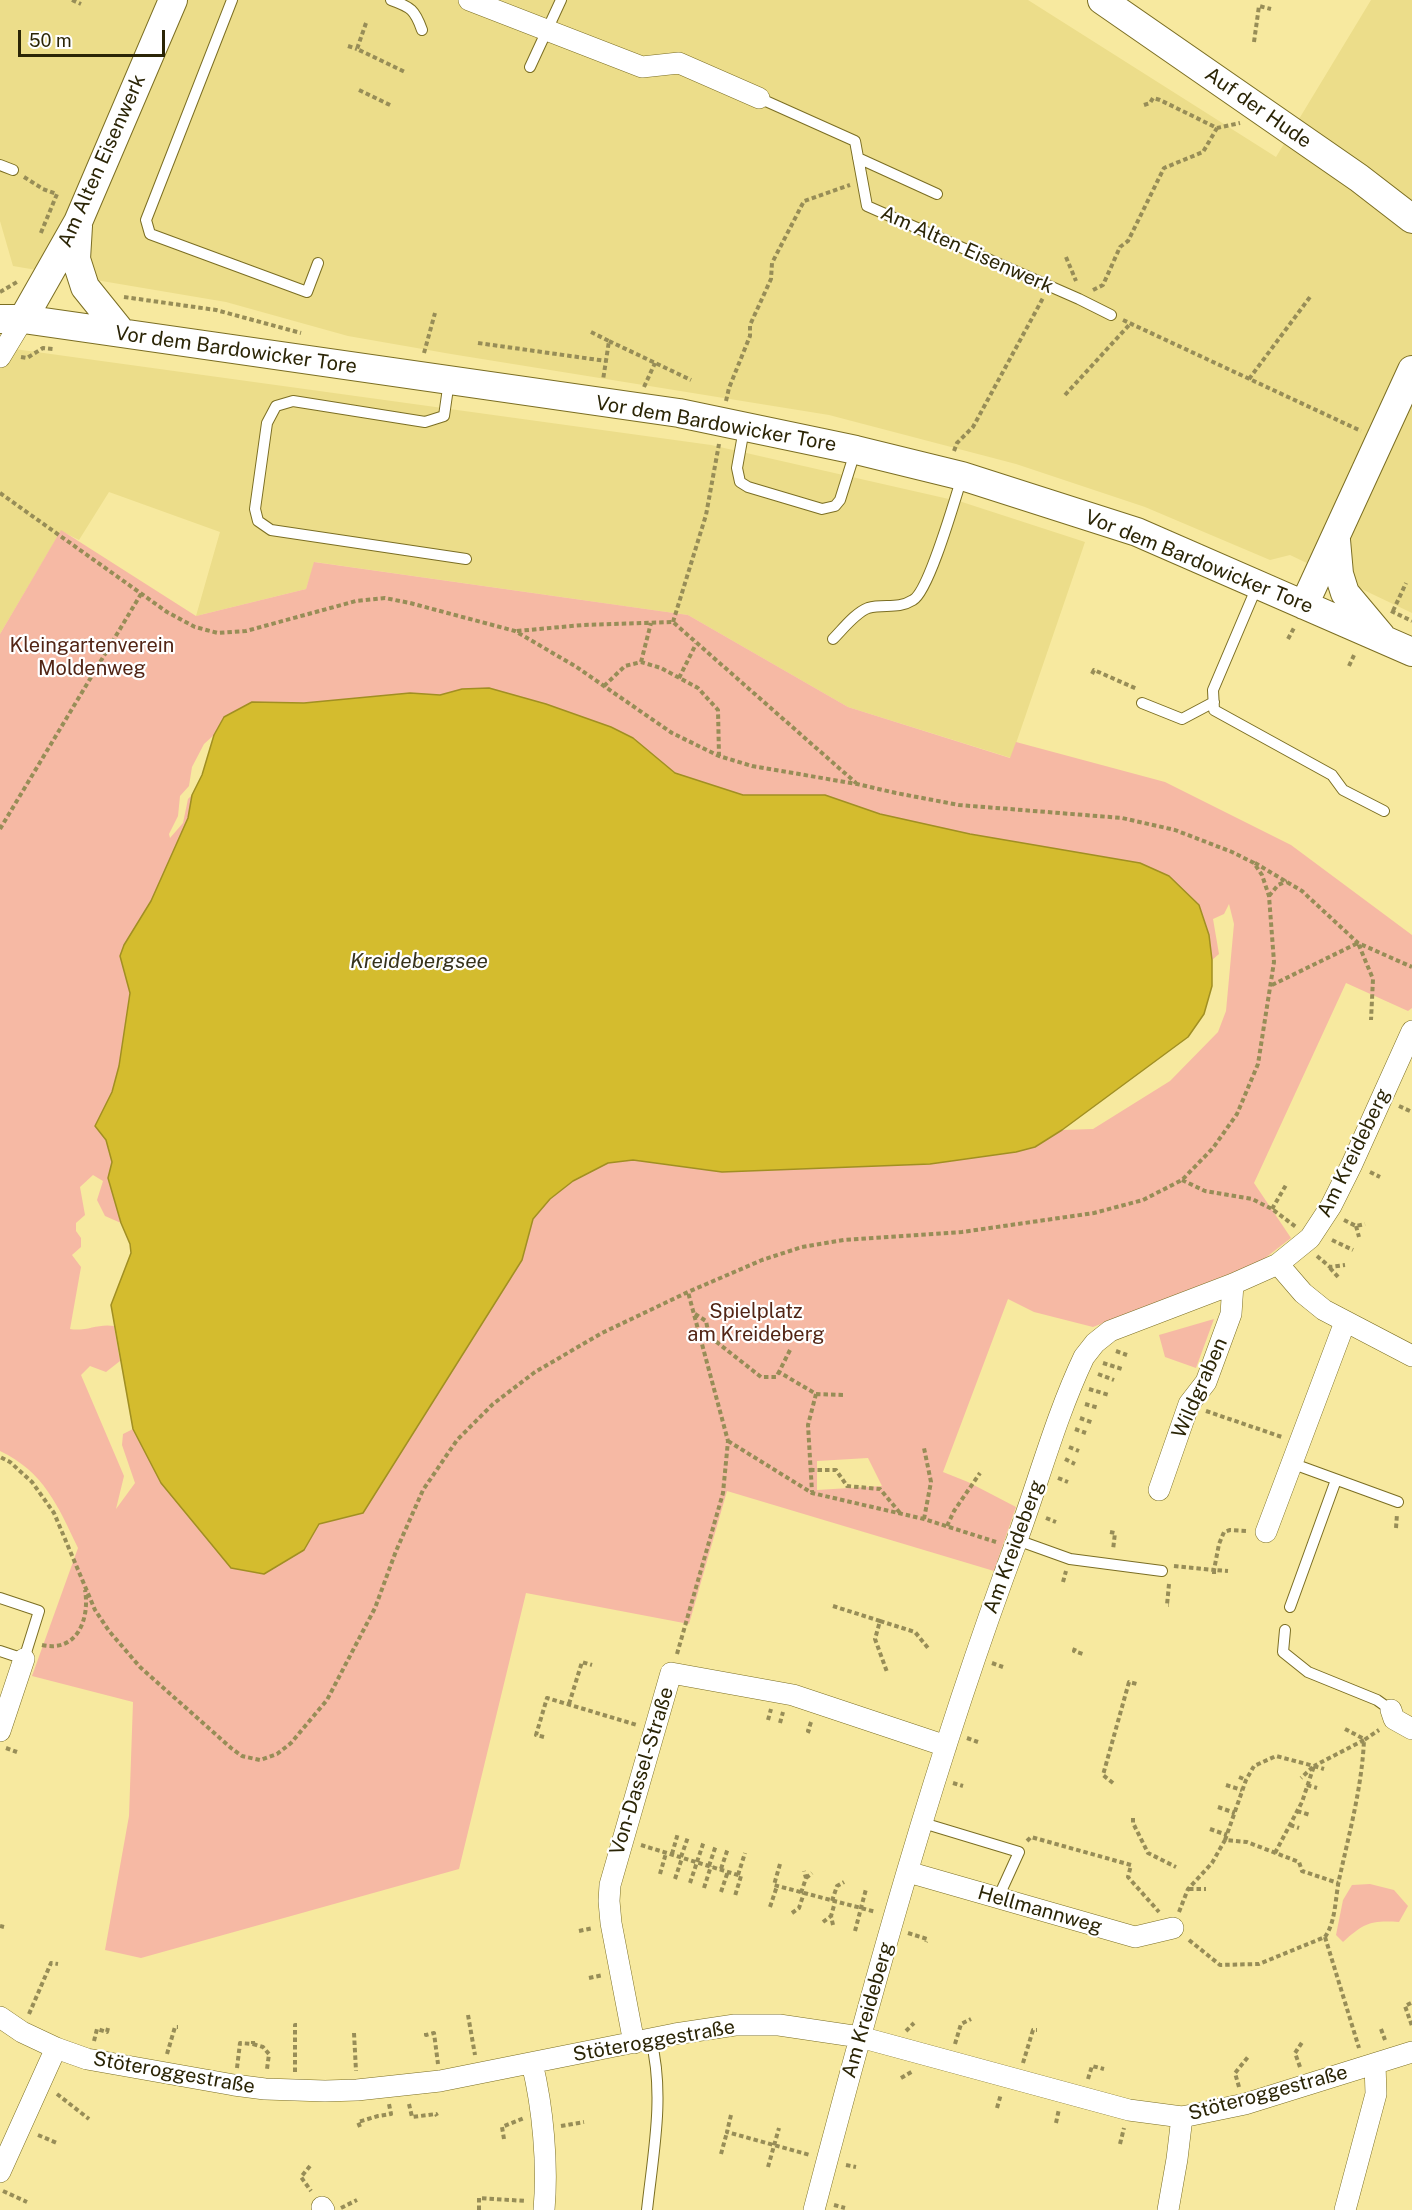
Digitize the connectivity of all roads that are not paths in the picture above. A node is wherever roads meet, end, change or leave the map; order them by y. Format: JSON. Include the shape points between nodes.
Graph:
{"nodes":[{"id":1,"x":173,"y":0,"type":"edge"},
{"id":2,"x":231,"y":0,"type":"edge"},
{"id":3,"x":392,"y":0,"type":"edge"},
{"id":4,"x":469,"y":0,"type":"edge"},
{"id":5,"x":561,"y":0,"type":"edge"},
{"id":6,"x":1102,"y":0,"type":"edge"},
{"id":7,"x":546,"y":28,"type":"junction"},
{"id":8,"x":422,"y":30,"type":"dead end"},
{"id":9,"x":530,"y":67,"type":"dead end"},
{"id":10,"x":759,"y":98,"type":"joint"},
{"id":11,"x":858,"y":158,"type":"junction"},
{"id":12,"x":0,"y":165,"type":"edge"},
{"id":13,"x":13,"y":170,"type":"road end"},
{"id":14,"x":937,"y":194,"type":"dead end"},
{"id":15,"x":1412,"y":219,"type":"edge"},
{"id":16,"x":78,"y":222,"type":"junction"},
{"id":17,"x":318,"y":263,"type":"dead end"},
{"id":18,"x":1111,"y":315,"type":"road end"},
{"id":19,"x":8,"y":316,"type":"edge"},
{"id":20,"x":122,"y":333,"type":"junction"},
{"id":21,"x":1,"y":355,"type":"edge"},
{"id":22,"x":1412,"y":370,"type":"edge"},
{"id":23,"x":449,"y":381,"type":"junction"},
{"id":24,"x":733,"y":424,"type":"junction"},
{"id":25,"x":856,"y":450,"type":"junction"},
{"id":26,"x":962,"y":476,"type":"junction"},
{"id":27,"x":1335,"y":538,"type":"junction"},
{"id":28,"x":466,"y":559,"type":"dead end"},
{"id":29,"x":1258,"y":584,"type":"junction"},
{"id":30,"x":1304,"y":605,"type":"junction"},
{"id":31,"x":1381,"y":638,"type":"junction"},
{"id":32,"x":834,"y":639,"type":"dead end"},
{"id":33,"x":1412,"y":652,"type":"edge"},
{"id":34,"x":1214,"y":702,"type":"junction"},
{"id":35,"x":1142,"y":703,"type":"road end"},
{"id":36,"x":1383,"y":811,"type":"dead end"},
{"id":37,"x":1412,"y":1031,"type":"edge"},
{"id":38,"x":1278,"y":1264,"type":"junction"},
{"id":39,"x":1233,"y":1284,"type":"junction"},
{"id":40,"x":1345,"y":1322,"type":"junction"},
{"id":41,"x":1412,"y":1356,"type":"edge"},
{"id":42,"x":1291,"y":1463,"type":"junction"},
{"id":43,"x":1336,"y":1480,"type":"junction"},
{"id":44,"x":1158,"y":1490,"type":"dead end"},
{"id":45,"x":1398,"y":1502,"type":"dead end"},
{"id":46,"x":1266,"y":1532,"type":"road end"},
{"id":47,"x":1016,"y":1544,"type":"junction"},
{"id":48,"x":1166,"y":1571,"type":"road end"},
{"id":49,"x":0,"y":1598,"type":"edge"},
{"id":50,"x":1290,"y":1607,"type":"dead end"},
{"id":51,"x":1285,"y":1630,"type":"dead end"},
{"id":52,"x":0,"y":1651,"type":"edge"},
{"id":53,"x":27,"y":1651,"type":"junction"},
{"id":54,"x":1399,"y":1719,"type":"edge"},
{"id":55,"x":0,"y":1731,"type":"edge"},
{"id":56,"x":946,"y":1746,"type":"junction"},
{"id":57,"x":923,"y":1823,"type":"junction"},
{"id":58,"x":908,"y":1872,"type":"junction"},
{"id":59,"x":998,"y":1898,"type":"junction"},
{"id":60,"x":1173,"y":1928,"type":"road end"},
{"id":61,"x":10,"y":2013,"type":"edge"},
{"id":62,"x":860,"y":2037,"type":"junction"},
{"id":63,"x":642,"y":2041,"type":"junction"},
{"id":64,"x":56,"y":2048,"type":"junction"},
{"id":65,"x":1412,"y":2052,"type":"edge"},
{"id":66,"x":532,"y":2063,"type":"junction"},
{"id":67,"x":1370,"y":2066,"type":"junction"},
{"id":68,"x":1182,"y":2117,"type":"junction"},
{"id":69,"x":0,"y":2172,"type":"edge"},
{"id":70,"x":537,"y":2206,"type":"edge"},
{"id":71,"x":647,"y":2210,"type":"edge"},
{"id":72,"x":814,"y":2210,"type":"edge"},
{"id":73,"x":1168,"y":2210,"type":"edge"},
{"id":74,"x":1345,"y":2210,"type":"edge"}],
"edges":[{"from":1,"to":16,"type":"main road","name":"Am Alten Eisenwerk"},
{"from":2,"to":17,"type":"lane","via":[[146,220],[150,234],[307,292]]},
{"from":3,"to":8,"type":"lane","via":[[417,14]]},
{"from":4,"to":7,"type":"street","name":"Am Alten Eisenwerk"},
{"from":5,"to":7,"type":"lane"},
{"from":6,"to":15,"type":"main road","name":"Auf der Hude"},
{"from":7,"to":9,"type":"lane"},
{"from":7,"to":10,"type":"street","name":"Am Alten Eisenwerk","via":[[642,67],[679,63]]},
{"from":10,"to":11,"type":"lane","name":"Am Alten Eisenwerk","via":[[855,141]]},
{"from":11,"to":14,"type":"lane"},
{"from":11,"to":18,"type":"lane","name":"Am Alten Eisenwerk","via":[[867,206]]},
{"from":12,"to":13,"type":"lane"},
{"from":16,"to":19,"type":"main road","name":"Am Alten Eisenwerk"},
{"from":16,"to":20,"type":"main road","via":[[76,259],[85,287]]},
{"from":19,"to":20,"type":"main road","name":"Vor dem Bardowicker Tore"},
{"from":19,"to":21,"type":"street"},
{"from":20,"to":23,"type":"main road","name":"Vor dem Bardowicker Tore"},
{"from":22,"to":27,"type":"main road"},
{"from":23,"to":24,"type":"main road","name":"Vor dem Bardowicker Tore"},
{"from":23,"to":28,"type":"lane","via":[[444,416],[425,422],[293,401],[276,406],[267,423],[255,509],[258,520],[271,530]]},
{"from":24,"to":25,"type":"main road","name":"Vor dem Bardowicker Tore"},
{"from":24,"to":25,"type":"lane","via":[[740,482],[822,508],[835,506],[840,500]]},
{"from":25,"to":26,"type":"main road","name":"Vor dem Bardowicker Tore"},
{"from":26,"to":29,"type":"main road","name":"Vor dem Bardowicker Tore","via":[[1137,532]]},
{"from":26,"to":32,"type":"lane","via":[[921,593],[902,606],[863,611]]},
{"from":27,"to":30,"type":"main road"},
{"from":27,"to":31,"type":"main road","name":"Vor dem Bardowicker Tore","via":[[1345,593]]},
{"from":29,"to":30,"type":"main road","name":"Vor dem Bardowicker Tore"},
{"from":29,"to":34,"type":"lane","via":[[1213,690]]},
{"from":30,"to":31,"type":"main road","name":"Vor dem Bardowicker Tore"},
{"from":31,"to":33,"type":"main road","name":"Vor dem Bardowicker Tore"},
{"from":34,"to":35,"type":"lane","via":[[1182,719]]},
{"from":34,"to":36,"type":"lane","via":[[1214,710],[1332,775],[1343,790]]},
{"from":37,"to":38,"type":"street","name":"Am Kreideberg","via":[[1331,1206],[1315,1231]]},
{"from":38,"to":39,"type":"street","name":"Am Kreideberg"},
{"from":38,"to":40,"type":"street","via":[[1303,1293]]},
{"from":39,"to":44,"type":"street","name":"Wildgraben","via":[[1231,1314],[1206,1382],[1189,1404]]},
{"from":39,"to":47,"type":"street","name":"Am Kreideberg","via":[[1110,1331],[1095,1343],[1078,1368]]},
{"from":40,"to":41,"type":"street"},
{"from":40,"to":42,"type":"street"},
{"from":42,"to":43,"type":"lane"},
{"from":42,"to":46,"type":"street"},
{"from":43,"to":45,"type":"lane"},
{"from":43,"to":50,"type":"lane"},
{"from":47,"to":48,"type":"lane","via":[[1070,1559]]},
{"from":47,"to":56,"type":"street","name":"Am Kreideberg"},
{"from":49,"to":53,"type":"lane","via":[[39,1611]]},
{"from":51,"to":54,"type":"lane","via":[[1283,1652],[1308,1672],[1377,1700]]},
{"from":52,"to":53,"type":"lane"},
{"from":53,"to":55,"type":"street"},
{"from":56,"to":57,"type":"street","name":"Am Kreideberg"},
{"from":56,"to":63,"type":"street","name":"Von-Dassel-Straße","via":[[794,1695],[671,1674],[615,1865],[609,1901]]},
{"from":57,"to":58,"type":"street","name":"Am Kreideberg"},
{"from":57,"to":59,"type":"lane","via":[[1019,1852]]},
{"from":58,"to":59,"type":"street","name":"Hellmannweg"},
{"from":58,"to":62,"type":"street","name":"Am Kreideberg"},
{"from":59,"to":60,"type":"street","name":"Hellmannweg","via":[[1135,1937]]},
{"from":61,"to":64,"type":"street","name":"Stöteroggestraße","via":[[22,2032]]},
{"from":62,"to":63,"type":"street","name":"Stöteroggestraße","via":[[779,2025],[735,2025]]},
{"from":62,"to":68,"type":"street","name":"Stöteroggestraße","via":[[1129,2110]]},
{"from":62,"to":72,"type":"street","name":"Am Kreideberg"},
{"from":63,"to":66,"type":"street","name":"Stöteroggestraße"},
{"from":63,"to":71,"type":"lane","via":[[657,2065],[658,2100]]},
{"from":64,"to":66,"type":"street","name":"Stöteroggestraße","via":[[87,2059],[161,2074],[236,2077],[265,2089],[296,2091],[356,2081],[395,2087],[476,2064]]},
{"from":64,"to":69,"type":"street"},
{"from":65,"to":67,"type":"street","name":"Stöteroggestraße"},
{"from":66,"to":70,"type":"street","via":[[544,2174]]},
{"from":67,"to":68,"type":"street","name":"Stöteroggestraße","via":[[1245,2104]]},
{"from":67,"to":74,"type":"street","via":[[1376,2094]]},
{"from":68,"to":73,"type":"street"}]}
